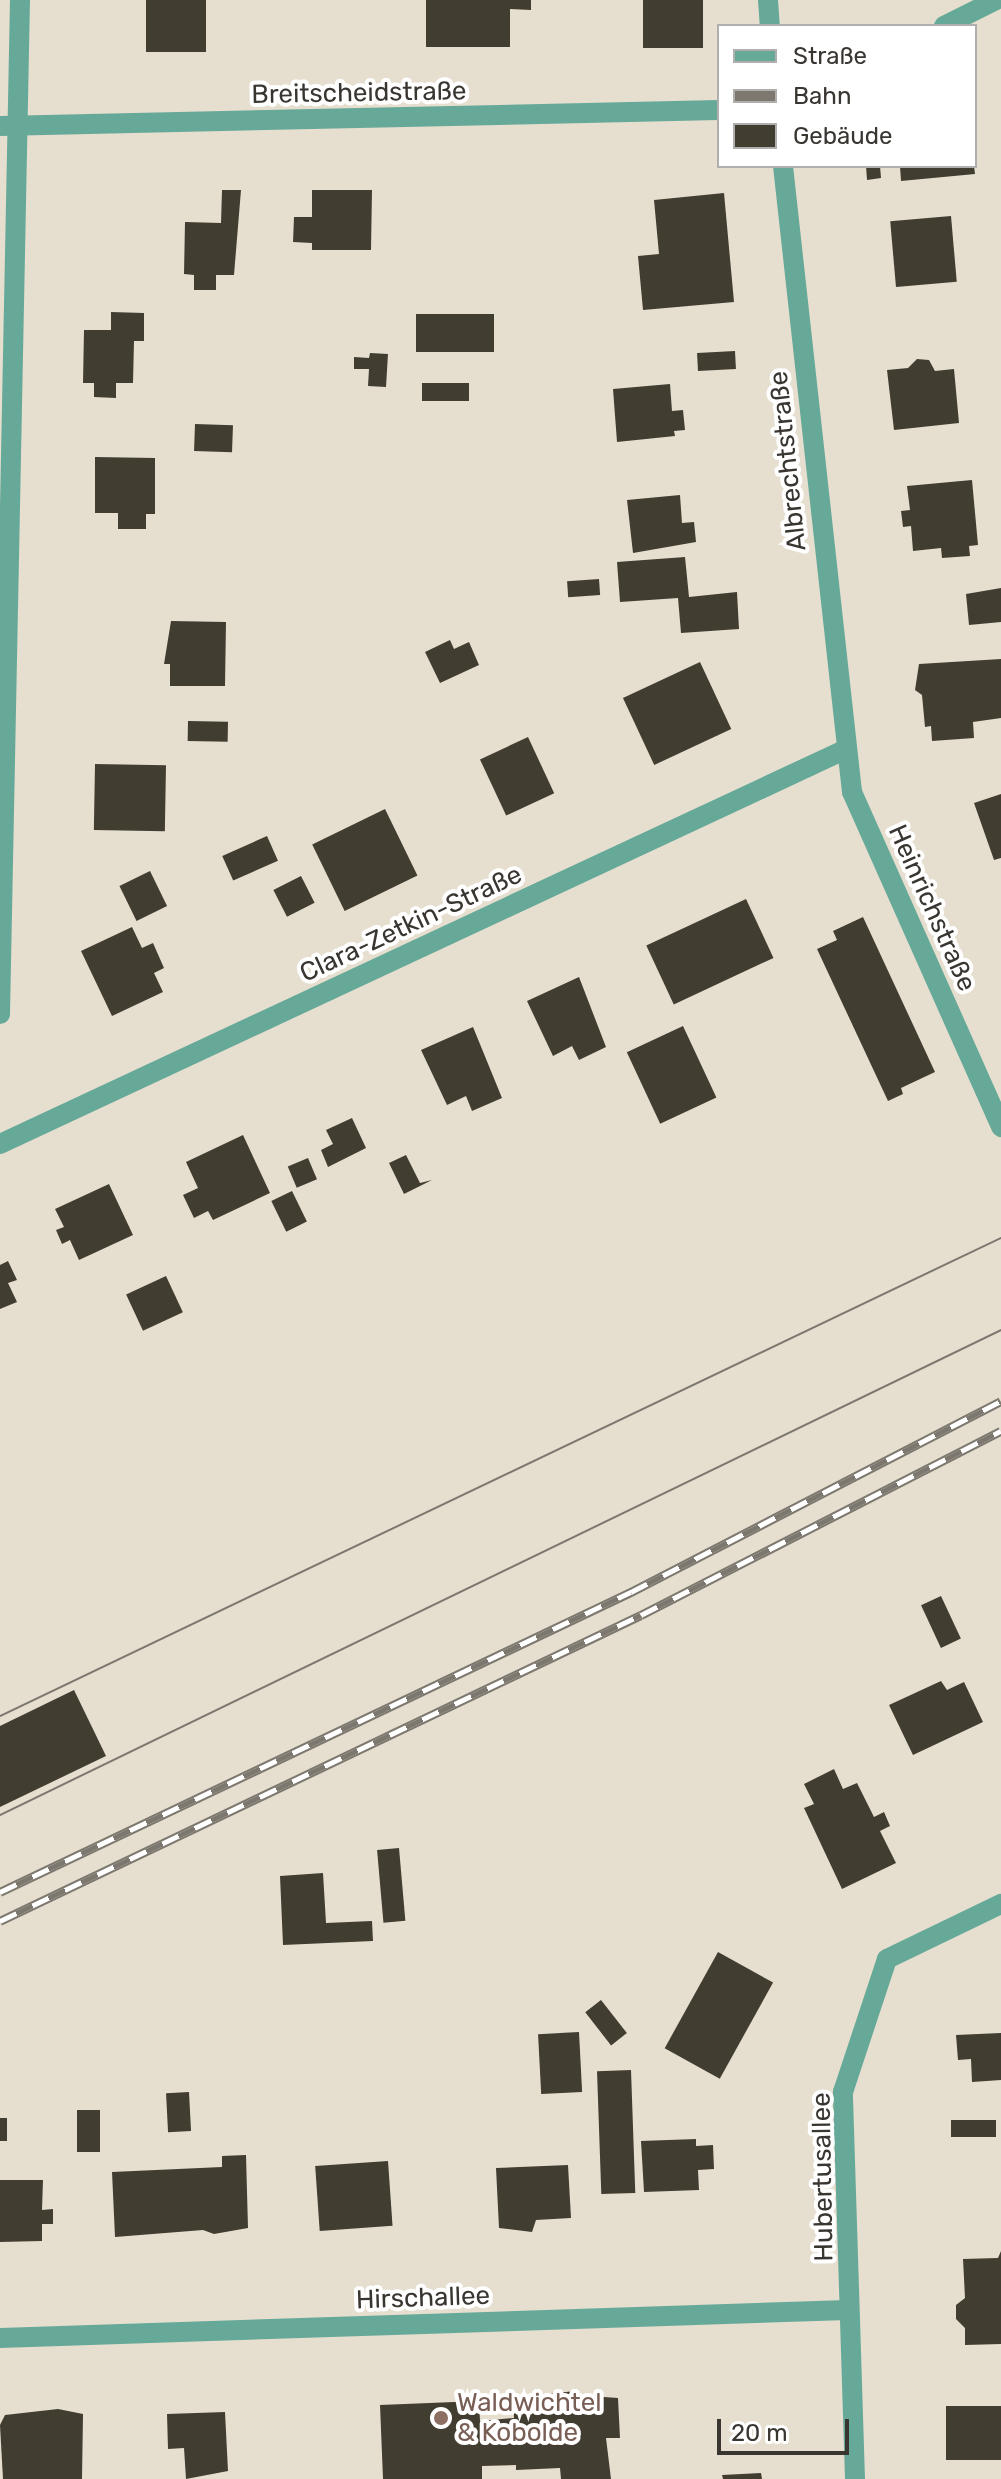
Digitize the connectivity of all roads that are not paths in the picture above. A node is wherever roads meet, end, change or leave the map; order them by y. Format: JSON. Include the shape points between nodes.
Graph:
{"nodes":[{"id":1,"x":20,"y":0,"type":"edge"},
{"id":2,"x":768,"y":0,"type":"edge"},
{"id":3,"x":996,"y":0,"type":"edge"},
{"id":4,"x":770,"y":24,"type":"edge"},
{"id":5,"x":948,"y":24,"type":"edge"},
{"id":6,"x":717,"y":110,"type":"edge"},
{"id":7,"x":10,"y":126,"type":"edge"},
{"id":8,"x":783,"y":168,"type":"edge"},
{"id":9,"x":844,"y":750,"type":"junction"},
{"id":10,"x":0,"y":1014,"type":"edge"},
{"id":11,"x":1001,"y":1127,"type":"edge"},
{"id":12,"x":0,"y":1144,"type":"edge"},
{"id":13,"x":1001,"y":1904,"type":"edge"},
{"id":14,"x":848,"y":2310,"type":"junction"},
{"id":15,"x":0,"y":2338,"type":"edge"},
{"id":16,"x":855,"y":2479,"type":"edge"}],
"edges":[{"from":1,"to":7,"type":"street"},
{"from":2,"to":4,"type":"street"},
{"from":3,"to":5,"type":"street"},
{"from":6,"to":7,"type":"street","name":"Breitscheidstraße"},
{"from":7,"to":10,"type":"street"},
{"from":8,"to":9,"type":"street","name":"Albrechtstraße"},
{"from":9,"to":11,"type":"street","name":"Heinrichstraße","via":[[852,792]]},
{"from":9,"to":12,"type":"street","name":"Clara-Zetkin-Straße"},
{"from":13,"to":14,"type":"street","name":"Hubertusallee","via":[[887,1959],[843,2092]]},
{"from":14,"to":15,"type":"street","name":"Hirschallee"},
{"from":14,"to":16,"type":"street","name":"Hubertusallee"}]}
